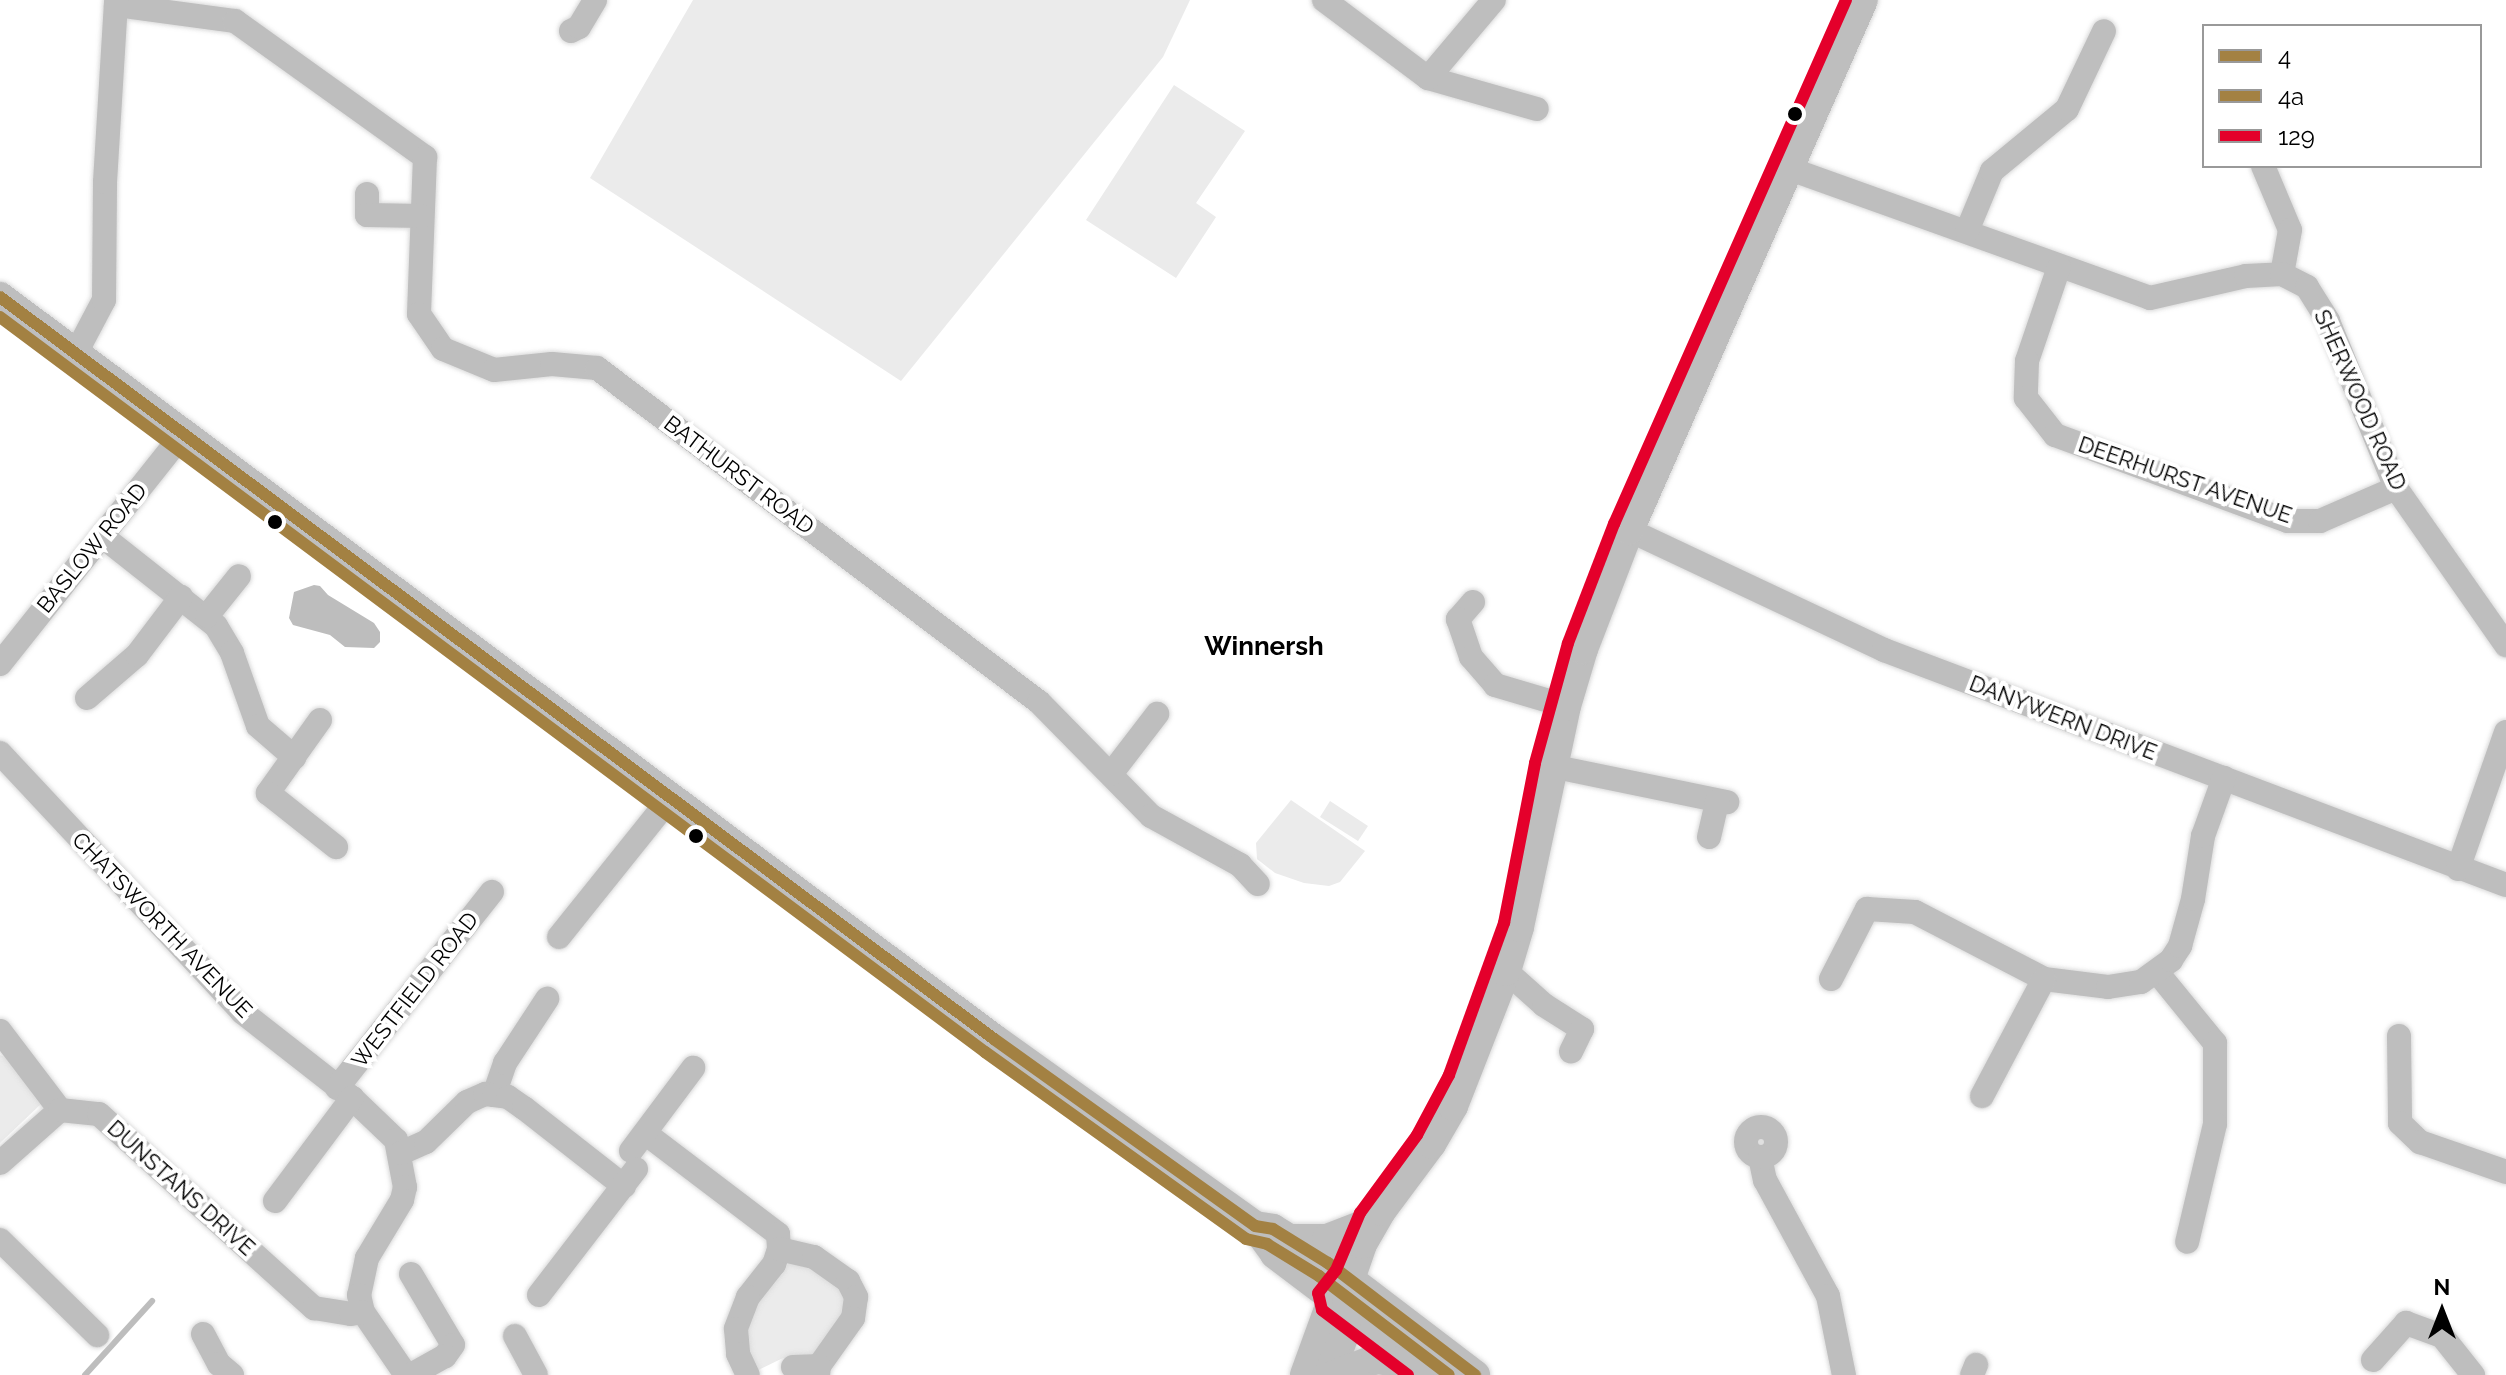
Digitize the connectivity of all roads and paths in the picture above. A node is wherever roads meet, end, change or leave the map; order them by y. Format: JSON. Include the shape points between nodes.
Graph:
{"nodes":[{"id":1,"x":595,"y":0,"type":"edge"},
{"id":2,"x":1324,"y":0,"type":"edge"},
{"id":3,"x":1494,"y":0,"type":"edge"},
{"id":4,"x":1863,"y":0,"type":"edge"},
{"id":5,"x":116,"y":2,"type":"edge"},
{"id":6,"x":571,"y":31,"type":"dead end"},
{"id":7,"x":2104,"y":31,"type":"dead end"},
{"id":8,"x":1428,"y":78,"type":"junction"},
{"id":9,"x":1537,"y":109,"type":"dead end"},
{"id":10,"x":2264,"y":168,"type":"edge"},
{"id":11,"x":1790,"y":169,"type":"junction"},
{"id":12,"x":367,"y":215,"type":"dead end"},
{"id":13,"x":422,"y":216,"type":"junction"},
{"id":14,"x":1967,"y":231,"type":"junction"},
{"id":15,"x":2059,"y":267,"type":"junction"},
{"id":16,"x":2282,"y":274,"type":"junction"},
{"id":17,"x":0,"y":297,"type":"edge"},
{"id":18,"x":76,"y":353,"type":"junction"},
{"id":19,"x":184,"y":433,"type":"junction"},
{"id":20,"x":2396,"y":488,"type":"junction"},
{"id":21,"x":1629,"y":530,"type":"junction"},
{"id":22,"x":102,"y":536,"type":"junction"},
{"id":23,"x":239,"y":576,"type":"dead end"},
{"id":24,"x":181,"y":597,"type":"junction"},
{"id":25,"x":1456,"y":611,"type":"dead end"},
{"id":26,"x":207,"y":616,"type":"junction"},
{"id":27,"x":2506,"y":645,"type":"edge"},
{"id":28,"x":0,"y":664,"type":"edge"},
{"id":29,"x":87,"y":698,"type":"dead end"},
{"id":30,"x":1566,"y":706,"type":"junction"},
{"id":31,"x":1157,"y":714,"type":"dead end"},
{"id":32,"x":320,"y":720,"type":"dead end"},
{"id":33,"x":2506,"y":732,"type":"edge"},
{"id":34,"x":0,"y":753,"type":"edge"},
{"id":35,"x":294,"y":757,"type":"junction"},
{"id":36,"x":1551,"y":766,"type":"junction"},
{"id":37,"x":1111,"y":774,"type":"junction"},
{"id":38,"x":2224,"y":778,"type":"junction"},
{"id":39,"x":671,"y":797,"type":"junction"},
{"id":40,"x":1709,"y":837,"type":"dead end"},
{"id":41,"x":336,"y":847,"type":"dead end"},
{"id":42,"x":2458,"y":869,"type":"junction"},
{"id":43,"x":1258,"y":884,"type":"dead end"},
{"id":44,"x":2506,"y":885,"type":"edge"},
{"id":45,"x":492,"y":892,"type":"dead end"},
{"id":46,"x":559,"y":937,"type":"dead end"},
{"id":47,"x":1506,"y":971,"type":"junction"},
{"id":48,"x":2157,"y":972,"type":"junction"},
{"id":49,"x":1831,"y":979,"type":"dead end"},
{"id":50,"x":2044,"y":979,"type":"junction"},
{"id":51,"x":547,"y":999,"type":"dead end"},
{"id":52,"x":0,"y":1031,"type":"edge"},
{"id":53,"x":2399,"y":1036,"type":"dead end"},
{"id":54,"x":1571,"y":1052,"type":"dead end"},
{"id":55,"x":693,"y":1068,"type":"dead end"},
{"id":56,"x":345,"y":1093,"type":"junction"},
{"id":57,"x":494,"y":1095,"type":"junction"},
{"id":58,"x":1982,"y":1096,"type":"dead end"},
{"id":59,"x":60,"y":1110,"type":"junction"},
{"id":60,"x":401,"y":1153,"type":"junction"},
{"id":61,"x":1760,"y":1157,"type":"dead end"},
{"id":62,"x":634,"y":1160,"type":"junction"},
{"id":63,"x":0,"y":1163,"type":"edge"},
{"id":64,"x":2506,"y":1172,"type":"edge"},
{"id":65,"x":275,"y":1201,"type":"dead end"},
{"id":66,"x":1374,"y":1221,"type":"junction"},
{"id":67,"x":1255,"y":1226,"type":"junction"},
{"id":68,"x":1291,"y":1239,"type":"junction"},
{"id":69,"x":0,"y":1240,"type":"edge"},
{"id":70,"x":2187,"y":1242,"type":"dead end"},
{"id":71,"x":779,"y":1249,"type":"junction"},
{"id":72,"x":411,"y":1274,"type":"dead end"},
{"id":73,"x":539,"y":1295,"type":"dead end"},
{"id":74,"x":1344,"y":1296,"type":"junction"},
{"id":75,"x":363,"y":1312,"type":"junction"},
{"id":76,"x":203,"y":1334,"type":"dead end"},
{"id":77,"x":97,"y":1335,"type":"dead end"},
{"id":78,"x":515,"y":1336,"type":"dead end"},
{"id":79,"x":2373,"y":1360,"type":"dead end"},
{"id":80,"x":793,"y":1367,"type":"dead end"},
{"id":81,"x":219,"y":1371,"type":"edge"},
{"id":82,"x":819,"y":1371,"type":"edge"},
{"id":83,"x":409,"y":1375,"type":"edge"},
{"id":84,"x":536,"y":1375,"type":"edge"},
{"id":85,"x":748,"y":1375,"type":"edge"},
{"id":86,"x":1305,"y":1375,"type":"edge"},
{"id":87,"x":1332,"y":1375,"type":"edge"},
{"id":88,"x":1424,"y":1375,"type":"edge"},
{"id":89,"x":1435,"y":1375,"type":"edge"},
{"id":90,"x":1475,"y":1375,"type":"edge"},
{"id":91,"x":1844,"y":1375,"type":"edge"},
{"id":92,"x":2473,"y":1375,"type":"edge"}],
"edges":[{"from":1,"to":6,"type":"street"},
{"from":2,"to":8,"type":"street"},
{"from":3,"to":8,"type":"street"},
{"from":4,"to":11,"type":"main road"},
{"from":5,"to":13,"type":"street","name":"BATHURST ROAD","via":[[235,21],[425,157]]},
{"from":5,"to":18,"type":"street","via":[[104,300]]},
{"from":7,"to":14,"type":"street","via":[[2067,109],[1992,171]]},
{"from":8,"to":9,"type":"street"},
{"from":10,"to":16,"type":"street","via":[[2290,230]]},
{"from":11,"to":14,"type":"street"},
{"from":11,"to":21,"type":"main road"},
{"from":12,"to":13,"type":"street"},
{"from":13,"to":37,"type":"street","name":"BATHURST ROAD","via":[[419,314],[443,349],[494,370],[552,364],[597,368],[1039,702]]},
{"from":14,"to":15,"type":"street"},
{"from":15,"to":16,"type":"street","via":[[2150,298],[2246,276]]},
{"from":15,"to":20,"type":"street","name":"DEERHURST AVENUE","via":[[2027,361],[2026,398],[2055,435],[2288,521],[2320,521]]},
{"from":16,"to":20,"type":"street","name":"SHERWOOD ROAD","via":[[2307,287],[2328,321]]},
{"from":17,"to":18,"type":"main road"},
{"from":18,"to":19,"type":"main road"},
{"from":19,"to":22,"type":"street","name":"BASLOW ROAD"},
{"from":19,"to":39,"type":"main road"},
{"from":20,"to":27,"type":"street","name":"SHERWOOD ROAD"},
{"from":21,"to":30,"type":"main road"},
{"from":21,"to":38,"type":"street","name":"DANYWERN DRIVE","via":[[1884,650]]},
{"from":22,"to":24,"type":"street"},
{"from":22,"to":28,"type":"street","name":"BASLOW ROAD"},
{"from":23,"to":26,"type":"street"},
{"from":24,"to":26,"type":"street"},
{"from":24,"to":29,"type":"street","via":[[137,655]]},
{"from":25,"to":30,"type":"street","via":[[1471,657],[1495,685]]},
{"from":26,"to":35,"type":"street","via":[[232,653],[258,726]]},
{"from":30,"to":36,"type":"main road"},
{"from":31,"to":37,"type":"street"},
{"from":32,"to":35,"type":"street"},
{"from":33,"to":42,"type":"street"},
{"from":34,"to":56,"type":"street","name":"CHATSWORTH AVENUE","via":[[242,1012]]},
{"from":35,"to":41,"type":"street","via":[[268,793]]},
{"from":36,"to":40,"type":"street","via":[[1722,802]]},
{"from":36,"to":47,"type":"main road"},
{"from":37,"to":43,"type":"street","name":"BATHURST ROAD","via":[[1151,816],[1240,865]]},
{"from":38,"to":42,"type":"street","name":"DANYWERN DRIVE"},
{"from":38,"to":48,"type":"street","via":[[2203,836],[2180,946]]},
{"from":39,"to":46,"type":"street"},
{"from":39,"to":67,"type":"main road"},
{"from":42,"to":44,"type":"street","name":"DANYWERN DRIVE"},
{"from":45,"to":56,"type":"street","name":"WESTFIELD ROAD"},
{"from":47,"to":54,"type":"street","via":[[1582,1029]]},
{"from":47,"to":66,"type":"main road","via":[[1453,1106]]},
{"from":48,"to":50,"type":"street","via":[[2141,982],[2108,987]]},
{"from":48,"to":70,"type":"street","via":[[2215,1043],[2215,1124]]},
{"from":49,"to":50,"type":"street","via":[[1867,909],[1915,912]]},
{"from":50,"to":58,"type":"street"},
{"from":51,"to":57,"type":"street","via":[[505,1063]]},
{"from":52,"to":59,"type":"street"},
{"from":53,"to":64,"type":"street","via":[[2400,1123],[2420,1142]]},
{"from":55,"to":62,"type":"street"},
{"from":56,"to":60,"type":"street","name":"CHATSWORTH AVENUE","via":[[388,1131]]},
{"from":56,"to":65,"type":"street","name":"WESTFIELD ROAD"},
{"from":57,"to":60,"type":"street","via":[[467,1102],[426,1142]]},
{"from":57,"to":62,"type":"street","via":[[508,1097]]},
{"from":59,"to":63,"type":"street"},
{"from":59,"to":75,"type":"street","name":"DUNSTANS DRIVE","via":[[99,1114],[314,1308]]},
{"from":60,"to":75,"type":"street","via":[[402,1200],[367,1258],[359,1295]]},
{"from":61,"to":91,"type":"street","via":[[1765,1180],[1828,1296]]},
{"from":62,"to":71,"type":"street","via":[[758,1217],[778,1234]]},
{"from":62,"to":73,"type":"street"},
{"from":66,"to":68,"type":"main road","via":[[1327,1239]]},
{"from":66,"to":74,"type":"main road"},
{"from":67,"to":68,"type":"main road"},
{"from":67,"to":74,"type":"main road","via":[[1275,1254]]},
{"from":68,"to":74,"type":"main road"},
{"from":69,"to":77,"type":"street"},
{"from":71,"to":82,"type":"street","via":[[814,1257],[848,1281],[856,1297],[853,1318]]},
{"from":71,"to":85,"type":"street","via":[[748,1297],[736,1329],[738,1354]]},
{"from":72,"to":83,"type":"street","via":[[453,1345],[445,1356]]},
{"from":74,"to":86,"type":"main road"},
{"from":74,"to":87,"type":"main road"},
{"from":74,"to":89,"type":"main road"},
{"from":74,"to":90,"type":"main road"},
{"from":75,"to":83,"type":"street"},
{"from":76,"to":81,"type":"street"},
{"from":78,"to":84,"type":"street"},
{"from":79,"to":92,"type":"street","via":[[2406,1323],[2442,1336]]},
{"from":80,"to":82,"type":"street"},
{"from":87,"to":88,"type":"main road","via":[[1384,1359]]}]}
